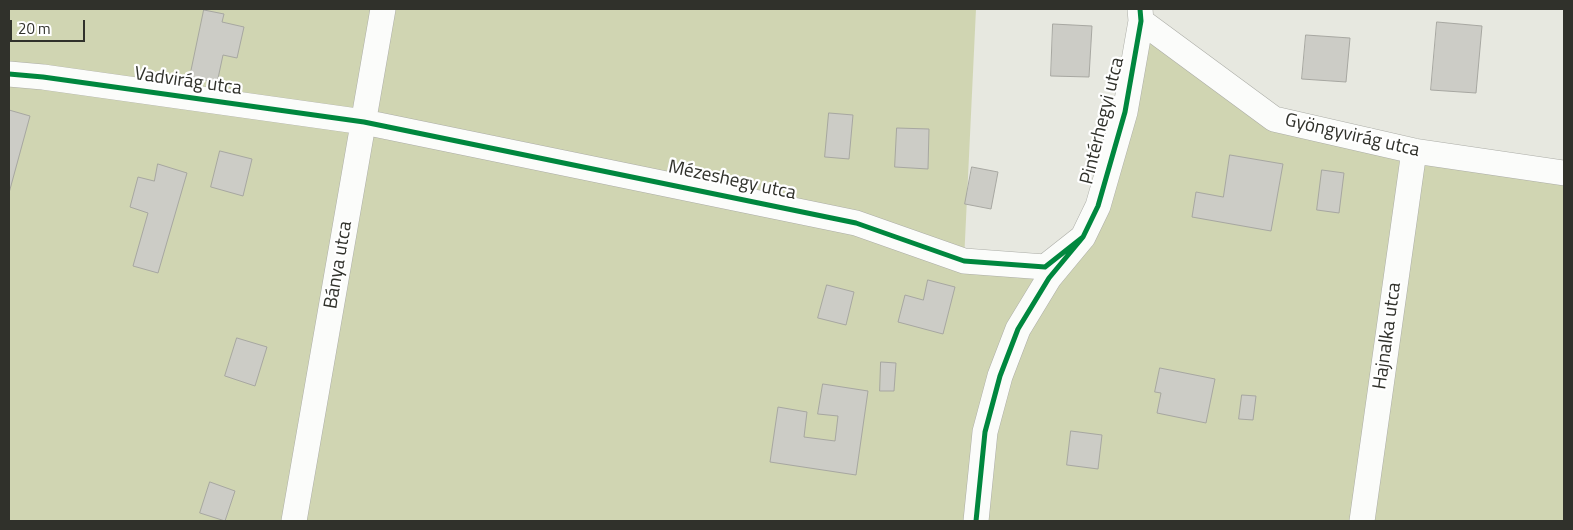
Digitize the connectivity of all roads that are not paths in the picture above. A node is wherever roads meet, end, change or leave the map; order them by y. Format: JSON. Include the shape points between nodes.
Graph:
{"nodes":[{"id":1,"x":383,"y":9,"type":"edge"},
{"id":2,"x":1141,"y":15,"type":"edge"},
{"id":3,"x":9,"y":74,"type":"edge"},
{"id":4,"x":364,"y":122,"type":"junction"},
{"id":5,"x":1414,"y":151,"type":"junction"},
{"id":6,"x":1564,"y":173,"type":"edge"},
{"id":7,"x":1082,"y":237,"type":"junction"},
{"id":8,"x":294,"y":521,"type":"edge"},
{"id":9,"x":976,"y":521,"type":"edge"},
{"id":10,"x":1362,"y":521,"type":"edge"}],
"edges":[{"from":1,"to":4,"type":"street","name":"Bánya utca"},
{"from":2,"to":5,"type":"street","name":"Gyöngyvirág utca","via":[[1274,119]]},
{"from":2,"to":7,"type":"street","name":"Pintérhegyi utca","via":[[1125,112],[1098,206]]},
{"from":3,"to":4,"type":"street","name":"Vadvirág utca"},
{"from":4,"to":7,"type":"street","name":"Mézeshegy utca","via":[[856,223],[964,261],[1044,267]]},
{"from":4,"to":8,"type":"street","name":"Bánya utca"},
{"from":5,"to":6,"type":"street","name":"Gyöngyvirág utca"},
{"from":5,"to":10,"type":"street","name":"Hajnalka utca"},
{"from":7,"to":9,"type":"street","via":[[1050,278],[1018,329],[1000,376],[985,432]]}]}
